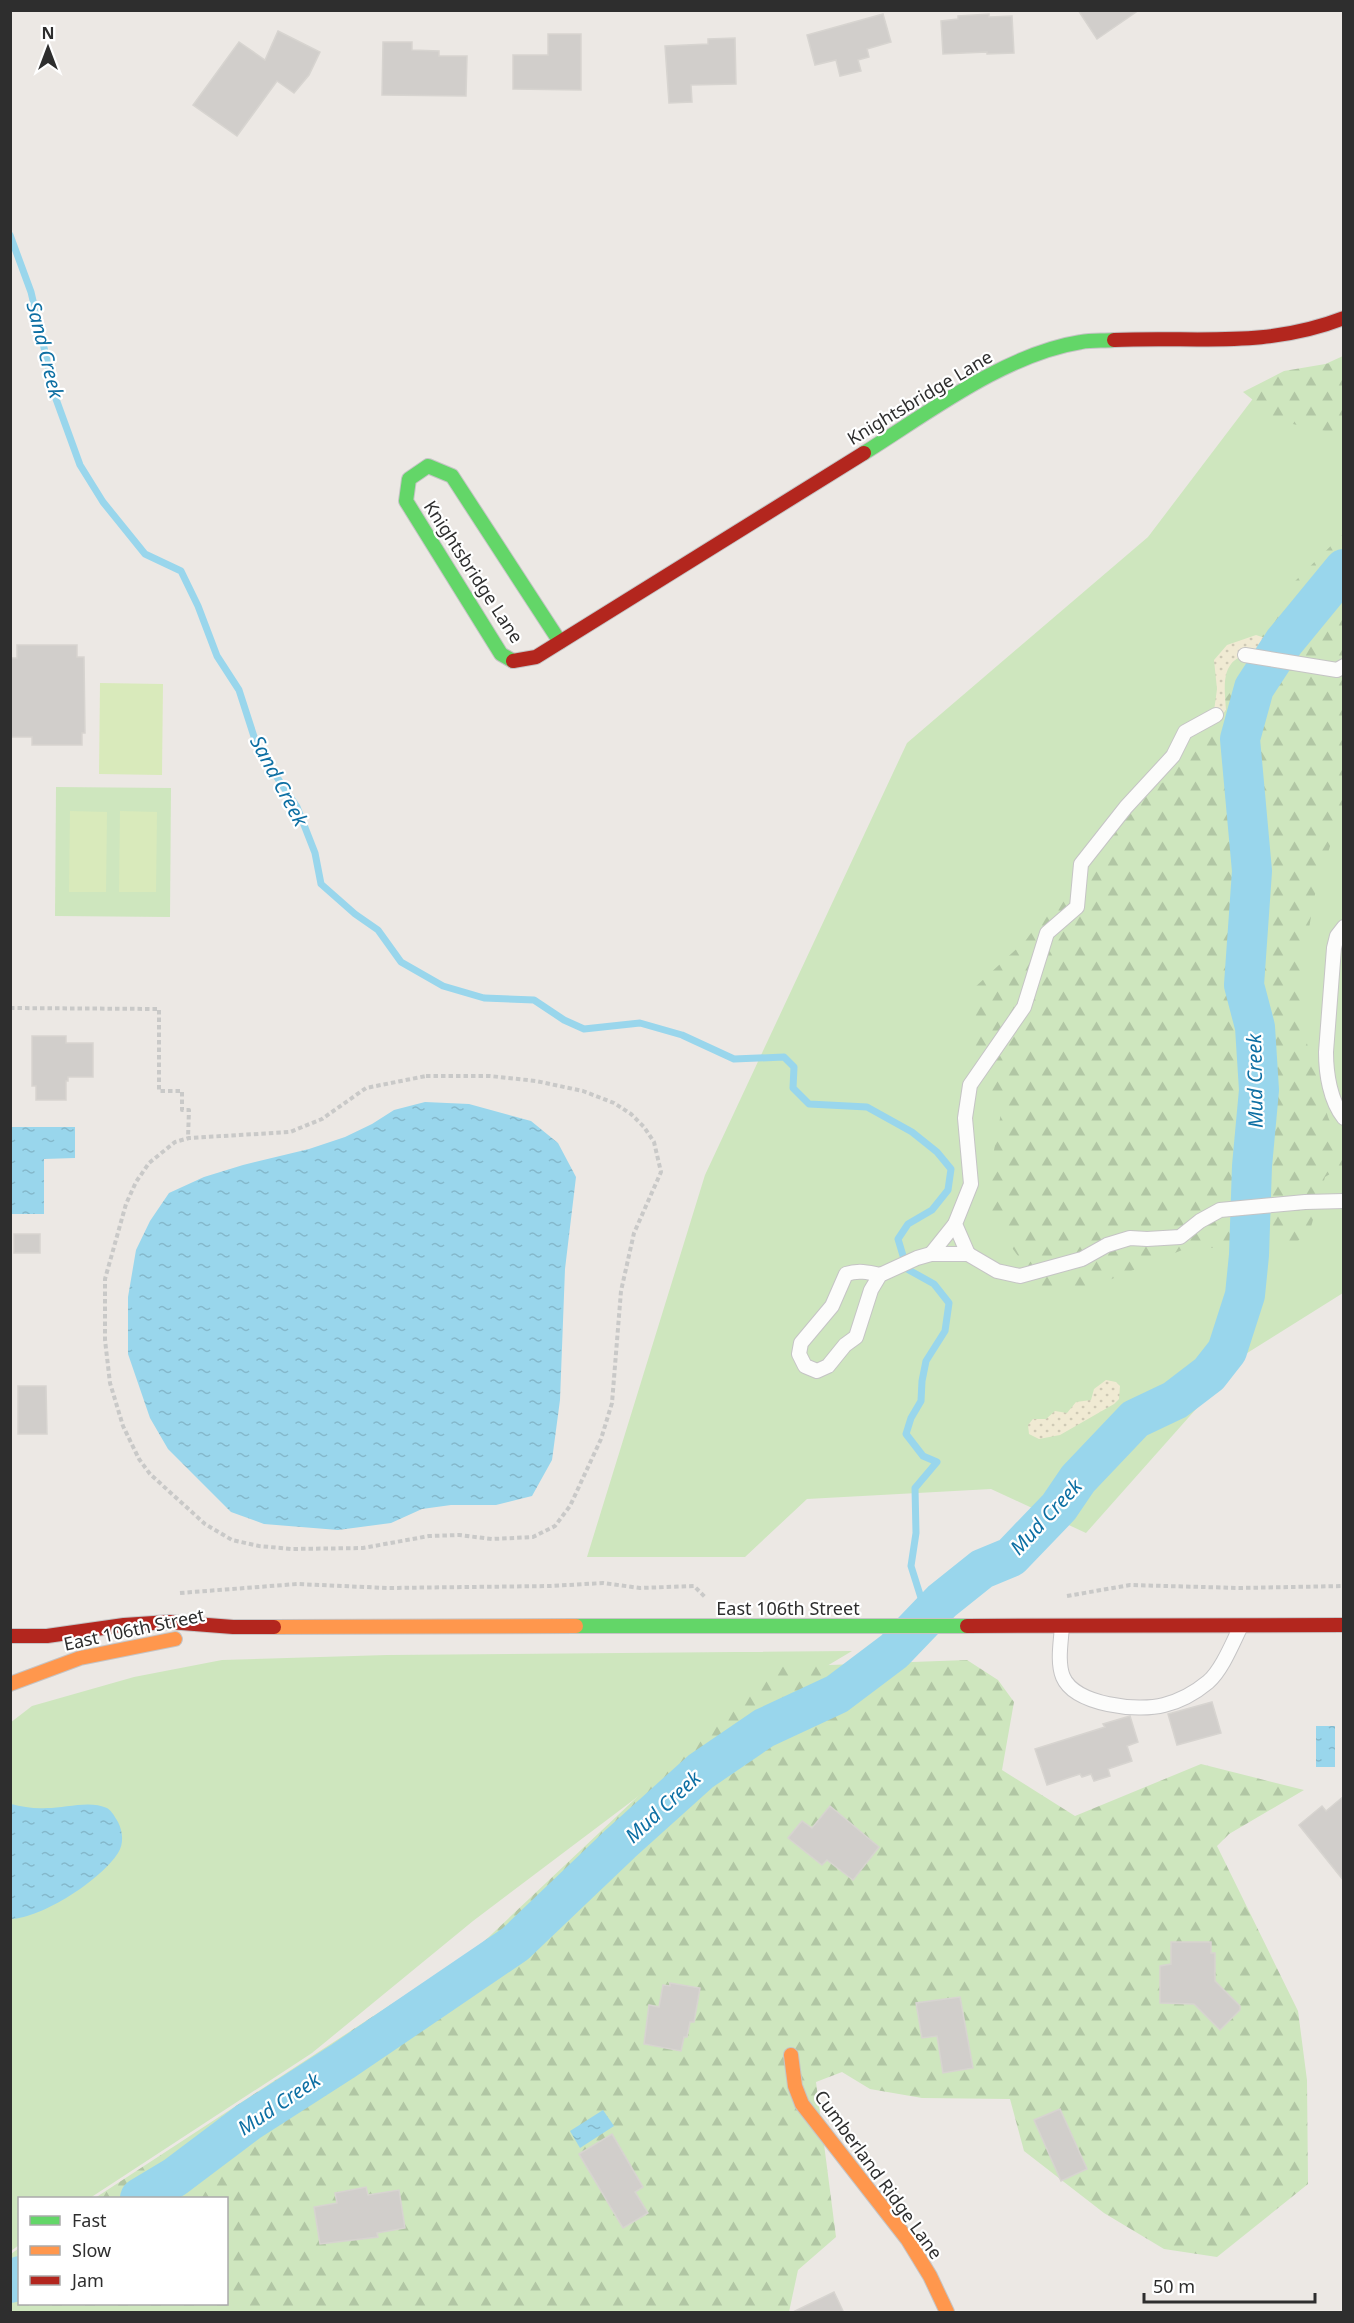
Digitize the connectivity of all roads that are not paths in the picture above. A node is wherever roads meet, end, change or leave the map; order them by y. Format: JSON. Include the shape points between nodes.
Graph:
{"nodes":[{"id":1,"x":1344,"y":318,"type":"edge"},
{"id":2,"x":560,"y":642,"type":"junction"},
{"id":3,"x":1245,"y":654,"type":"dead end"},
{"id":4,"x":1344,"y":666,"type":"edge"},
{"id":5,"x":1216,"y":715,"type":"dead end"},
{"id":6,"x":1344,"y":927,"type":"edge"},
{"id":7,"x":1344,"y":1118,"type":"edge"},
{"id":8,"x":1344,"y":1200,"type":"edge"},
{"id":9,"x":956,"y":1224,"type":"junction"},
{"id":10,"x":931,"y":1254,"type":"junction"},
{"id":11,"x":968,"y":1254,"type":"junction"},
{"id":12,"x":885,"y":1272,"type":"junction"},
{"id":13,"x":1242,"y":1625,"type":"junction"},
{"id":14,"x":1344,"y":1625,"type":"edge"},
{"id":15,"x":1062,"y":1626,"type":"junction"},
{"id":16,"x":233,"y":1627,"type":"junction"},
{"id":17,"x":10,"y":1636,"type":"edge"},
{"id":18,"x":10,"y":1684,"type":"edge"},
{"id":19,"x":791,"y":2055,"type":"dead end"},
{"id":20,"x":947,"y":2313,"type":"edge"}],
"edges":[{"from":1,"to":2,"type":"street","name":"Knightsbridge Lane","via":[[1310,332],[1258,338],[1081,342],[1031,355],[986,377]]},
{"from":2,"to":2,"type":"street","name":"Knightsbridge Lane","via":[[452,476],[428,466],[409,479],[406,501],[501,654],[514,662],[536,657]]},
{"from":3,"to":4,"type":"lane","via":[[1337,670]]},
{"from":5,"to":9,"type":"lane","via":[[1185,732],[1173,756],[1081,864],[1077,907],[1047,933],[1024,1007],[970,1085],[965,1118],[971,1184]]},
{"from":6,"to":7,"type":"lane","via":[[1334,948],[1326,1052],[1330,1088]]},
{"from":8,"to":11,"type":"lane","via":[[1220,1210],[1180,1237],[1130,1238],[1082,1259],[1020,1276],[997,1271]]},
{"from":9,"to":10,"type":"lane"},
{"from":9,"to":11,"type":"lane"},
{"from":10,"to":11,"type":"lane"},
{"from":10,"to":12,"type":"lane"},
{"from":12,"to":12,"type":"lane","via":[[871,1290],[856,1337],[828,1366],[817,1371],[805,1366],[799,1354],[801,1343],[832,1305],[846,1274]]},
{"from":13,"to":14,"type":"street","name":"East 106th Street"},
{"from":13,"to":15,"type":"street","name":"East 106th Street"},
{"from":13,"to":15,"type":"lane","via":[[1210,1681],[1161,1706],[1121,1707],[1094,1701],[1063,1678]]},
{"from":15,"to":16,"type":"street","name":"East 106th Street"},
{"from":16,"to":17,"type":"street","name":"East 106th Street","via":[[169,1622],[47,1636]]},
{"from":16,"to":18,"type":"street","name":"East 106th Street","via":[[80,1658]]},
{"from":19,"to":20,"type":"street","name":"Cumberland Ridge Lane","via":[[802,2104],[908,2240]]}]}
